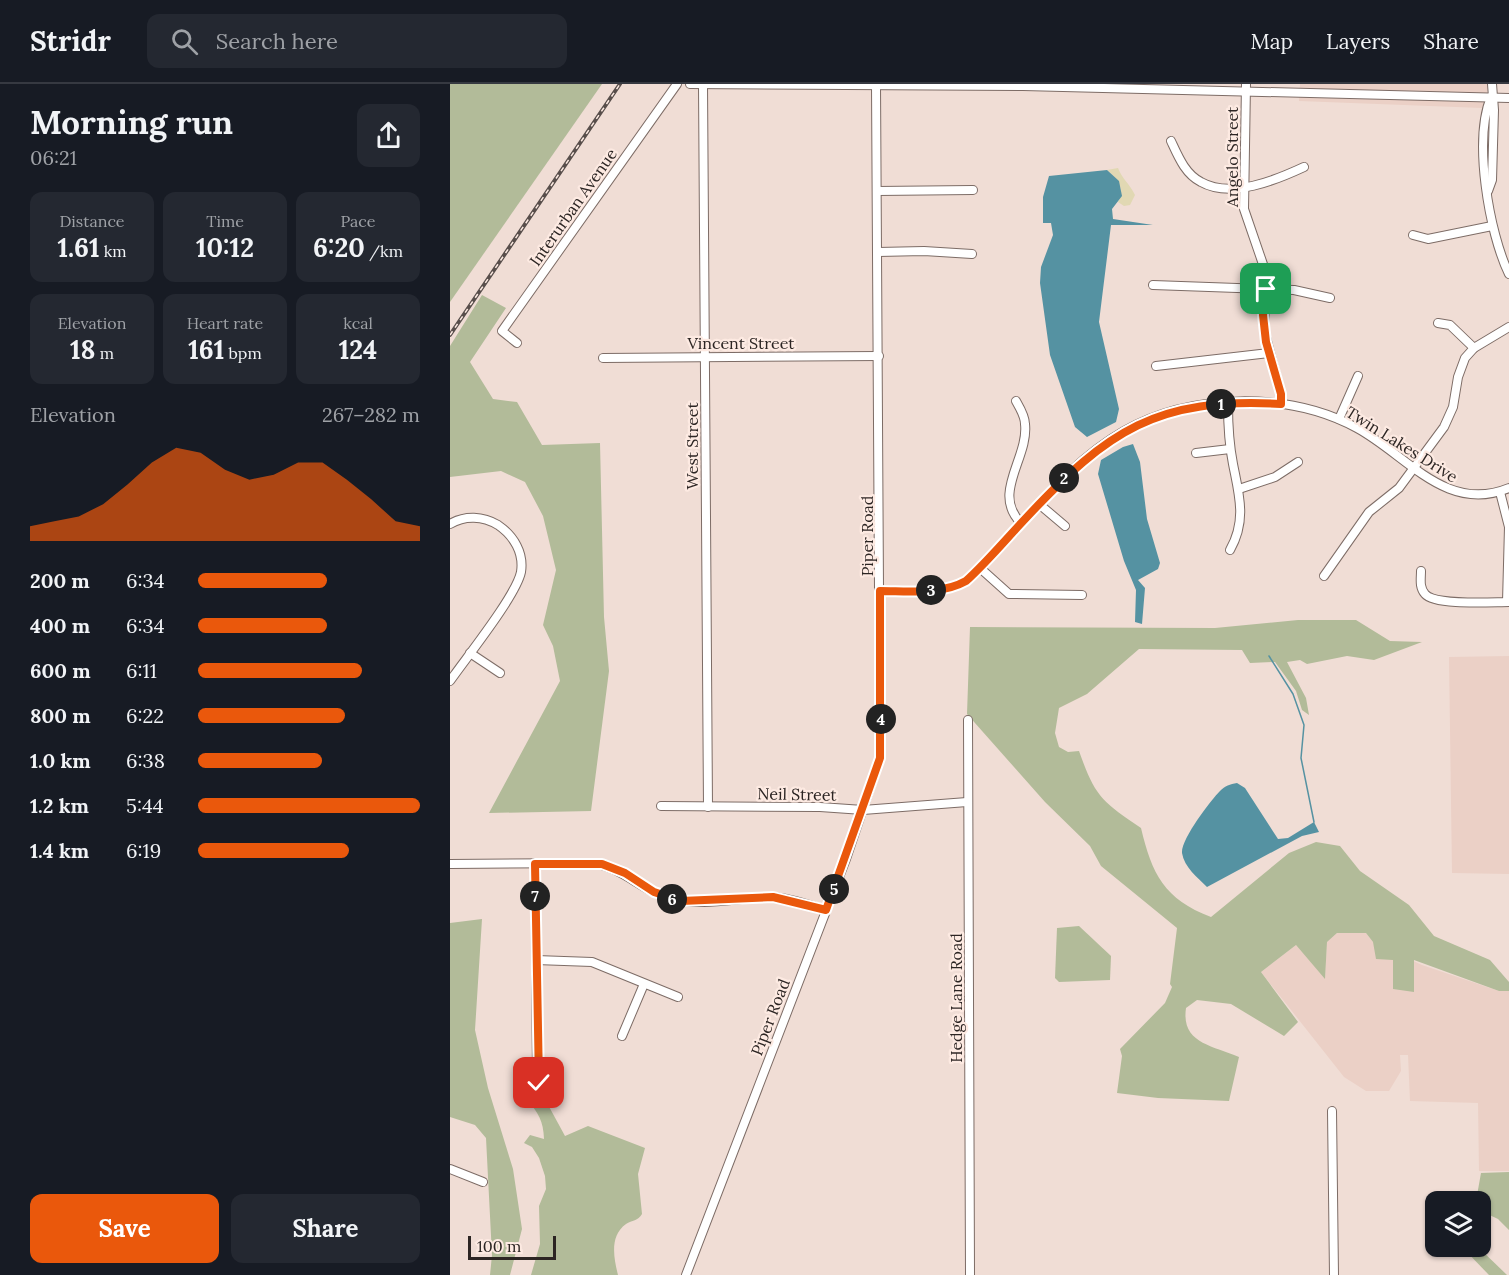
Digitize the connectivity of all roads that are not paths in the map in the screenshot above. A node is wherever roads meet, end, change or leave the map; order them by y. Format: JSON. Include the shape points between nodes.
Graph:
{"nodes":[{"id":1,"x":676,"y":84,"type":"edge"},
{"id":2,"x":690,"y":84,"type":"edge"},
{"id":3,"x":960,"y":84,"type":"edge"},
{"id":4,"x":1492,"y":84,"type":"edge"},
{"id":5,"x":703,"y":85,"type":"edge"},
{"id":6,"x":876,"y":85,"type":"edge"},
{"id":7,"x":1246,"y":87,"type":"edge"},
{"id":8,"x":1491,"y":97,"type":"junction"},
{"id":9,"x":1509,"y":98,"type":"edge"},
{"id":10,"x":1171,"y":141,"type":"dead end"},
{"id":11,"x":1304,"y":167,"type":"dead end"},
{"id":12,"x":1243,"y":187,"type":"junction"},
{"id":13,"x":973,"y":190,"type":"dead end"},
{"id":14,"x":877,"y":191,"type":"junction"},
{"id":15,"x":1492,"y":226,"type":"junction"},
{"id":16,"x":1413,"y":235,"type":"dead end"},
{"id":17,"x":878,"y":252,"type":"junction"},
{"id":18,"x":972,"y":254,"type":"dead end"},
{"id":19,"x":1509,"y":274,"type":"edge"},
{"id":20,"x":1153,"y":285,"type":"dead end"},
{"id":21,"x":1266,"y":289,"type":"junction"},
{"id":22,"x":1330,"y":298,"type":"dead end"},
{"id":23,"x":1438,"y":322,"type":"dead end"},
{"id":24,"x":1509,"y":327,"type":"edge"},
{"id":25,"x":517,"y":343,"type":"dead end"},
{"id":26,"x":1474,"y":348,"type":"junction"},
{"id":27,"x":1269,"y":353,"type":"junction"},
{"id":28,"x":879,"y":356,"type":"junction"},
{"id":29,"x":705,"y":357,"type":"junction"},
{"id":30,"x":603,"y":358,"type":"dead end"},
{"id":31,"x":1156,"y":366,"type":"dead end"},
{"id":32,"x":1358,"y":376,"type":"dead end"},
{"id":33,"x":1017,"y":401,"type":"dead end"},
{"id":34,"x":1228,"y":404,"type":"junction"},
{"id":35,"x":1281,"y":404,"type":"junction"},
{"id":36,"x":1339,"y":419,"type":"junction"},
{"id":37,"x":1230,"y":448,"type":"junction"},
{"id":38,"x":1196,"y":453,"type":"dead end"},
{"id":39,"x":1298,"y":462,"type":"dead end"},
{"id":40,"x":1413,"y":468,"type":"junction"},
{"id":41,"x":1239,"y":489,"type":"junction"},
{"id":42,"x":1509,"y":489,"type":"edge"},
{"id":43,"x":1500,"y":492,"type":"junction"},
{"id":44,"x":1039,"y":504,"type":"junction"},
{"id":45,"x":1021,"y":523,"type":"junction"},
{"id":46,"x":450,"y":524,"type":"edge"},
{"id":47,"x":1065,"y":526,"type":"dead end"},
{"id":48,"x":1230,"y":550,"type":"dead end"},
{"id":49,"x":980,"y":568,"type":"junction"},
{"id":50,"x":1421,"y":571,"type":"dead end"},
{"id":51,"x":1324,"y":576,"type":"dead end"},
{"id":52,"x":880,"y":591,"type":"junction"},
{"id":53,"x":1082,"y":595,"type":"dead end"},
{"id":54,"x":1508,"y":602,"type":"edge"},
{"id":55,"x":470,"y":652,"type":"junction"},
{"id":56,"x":500,"y":673,"type":"dead end"},
{"id":57,"x":450,"y":681,"type":"edge"},
{"id":58,"x":968,"y":720,"type":"dead end"},
{"id":59,"x":967,"y":802,"type":"junction"},
{"id":60,"x":661,"y":806,"type":"dead end"},
{"id":61,"x":708,"y":807,"type":"junction"},
{"id":62,"x":863,"y":810,"type":"junction"},
{"id":63,"x":450,"y":864,"type":"edge"},
{"id":64,"x":535,"y":864,"type":"junction"},
{"id":65,"x":826,"y":910,"type":"junction"},
{"id":66,"x":536,"y":960,"type":"junction"},
{"id":67,"x":644,"y":984,"type":"junction"},
{"id":68,"x":678,"y":997,"type":"dead end"},
{"id":69,"x":622,"y":1036,"type":"dead end"},
{"id":70,"x":543,"y":1093,"type":"dead end"},
{"id":71,"x":1332,"y":1110,"type":"dead end"},
{"id":72,"x":450,"y":1169,"type":"edge"},
{"id":73,"x":483,"y":1182,"type":"dead end"},
{"id":74,"x":686,"y":1275,"type":"edge"},
{"id":75,"x":970,"y":1275,"type":"edge"},
{"id":76,"x":1334,"y":1275,"type":"edge"}],
"edges":[{"from":1,"to":25,"type":"street","name":"Interurban Avenue","via":[[502,332]]},
{"from":2,"to":5,"type":"street"},
{"from":3,"to":6,"type":"street"},
{"from":3,"to":7,"type":"street"},
{"from":4,"to":8,"type":"street"},
{"from":5,"to":6,"type":"street"},
{"from":5,"to":29,"type":"street","name":"West Street"},
{"from":6,"to":14,"type":"street","name":"Piper Road"},
{"from":7,"to":8,"type":"street"},
{"from":7,"to":12,"type":"street","name":"Angelo Street"},
{"from":8,"to":9,"type":"street"},
{"from":8,"to":15,"type":"street","via":[[1494,121],[1492,180],[1488,191]]},
{"from":10,"to":12,"type":"street","via":[[1185,168],[1202,183]]},
{"from":11,"to":12,"type":"street"},
{"from":12,"to":21,"type":"street","name":"Angelo Street","via":[[1244,209],[1263,262]]},
{"from":13,"to":14,"type":"street"},
{"from":14,"to":17,"type":"street","name":"Piper Road"},
{"from":15,"to":16,"type":"street","via":[[1428,239]]},
{"from":15,"to":19,"type":"street"},
{"from":17,"to":18,"type":"street"},
{"from":17,"to":28,"type":"street","name":"Piper Road"},
{"from":20,"to":21,"type":"street"},
{"from":21,"to":22,"type":"street"},
{"from":21,"to":27,"type":"street","name":"Angelo Street","via":[[1264,330]]},
{"from":23,"to":26,"type":"street","via":[[1450,325]]},
{"from":24,"to":26,"type":"street"},
{"from":26,"to":40,"type":"street","via":[[1459,371],[1449,417]]},
{"from":27,"to":31,"type":"street"},
{"from":27,"to":35,"type":"street","name":"Angelo Street"},
{"from":28,"to":29,"type":"street","name":"Vincent Street"},
{"from":28,"to":52,"type":"street","name":"Piper Road"},
{"from":29,"to":30,"type":"street","name":"Vincent Street"},
{"from":29,"to":61,"type":"street","name":"West Street"},
{"from":32,"to":36,"type":"street"},
{"from":33,"to":45,"type":"street","via":[[1025,430],[1008,499],[1011,511]]},
{"from":34,"to":35,"type":"street","name":"Twin Lakes Drive"},
{"from":34,"to":37,"type":"street"},
{"from":34,"to":44,"type":"street","name":"Twin Lakes Drive","via":[[1171,412],[1131,427],[1083,459]]},
{"from":35,"to":36,"type":"street","name":"Twin Lakes Drive"},
{"from":36,"to":40,"type":"street","name":"Twin Lakes Drive"},
{"from":37,"to":38,"type":"street"},
{"from":37,"to":41,"type":"street"},
{"from":39,"to":41,"type":"street","via":[[1275,477]]},
{"from":40,"to":43,"type":"street","name":"Twin Lakes Drive","via":[[1454,492],[1473,496]]},
{"from":40,"to":51,"type":"street","via":[[1399,488],[1369,513]]},
{"from":41,"to":48,"type":"street","via":[[1239,528]]},
{"from":42,"to":43,"type":"street","name":"Twin Lakes Drive"},
{"from":43,"to":54,"type":"street","via":[[1509,527]]},
{"from":44,"to":45,"type":"street","name":"Twin Lakes Drive"},
{"from":44,"to":47,"type":"street"},
{"from":45,"to":49,"type":"street","name":"Twin Lakes Drive"},
{"from":46,"to":55,"type":"street","via":[[471,518],[496,524],[516,543],[521,560],[514,588]]},
{"from":49,"to":52,"type":"street","name":"Twin Lakes Drive","via":[[951,588]]},
{"from":49,"to":53,"type":"street","via":[[1005,595]]},
{"from":50,"to":54,"type":"street","via":[[1421,588],[1429,598]]},
{"from":52,"to":62,"type":"street","name":"Piper Road","via":[[881,748]]},
{"from":55,"to":56,"type":"street"},
{"from":55,"to":57,"type":"street"},
{"from":58,"to":59,"type":"street","name":"Hedge Lane Road"},
{"from":59,"to":62,"type":"street","name":"Neil Street"},
{"from":59,"to":75,"type":"street","name":"Hedge Lane Road"},
{"from":60,"to":61,"type":"street","name":"Neil Street"},
{"from":61,"to":62,"type":"street","name":"Neil Street"},
{"from":62,"to":65,"type":"street","name":"Piper Road"},
{"from":63,"to":64,"type":"street"},
{"from":64,"to":65,"type":"street","via":[[602,864],[654,892],[681,901],[773,897]]},
{"from":64,"to":66,"type":"street"},
{"from":65,"to":74,"type":"street","name":"Piper Road"},
{"from":66,"to":67,"type":"street","via":[[592,962]]},
{"from":66,"to":70,"type":"street","via":[[537,1071]]},
{"from":67,"to":68,"type":"street"},
{"from":67,"to":69,"type":"street"},
{"from":71,"to":76,"type":"street"},
{"from":72,"to":73,"type":"street"}]}
